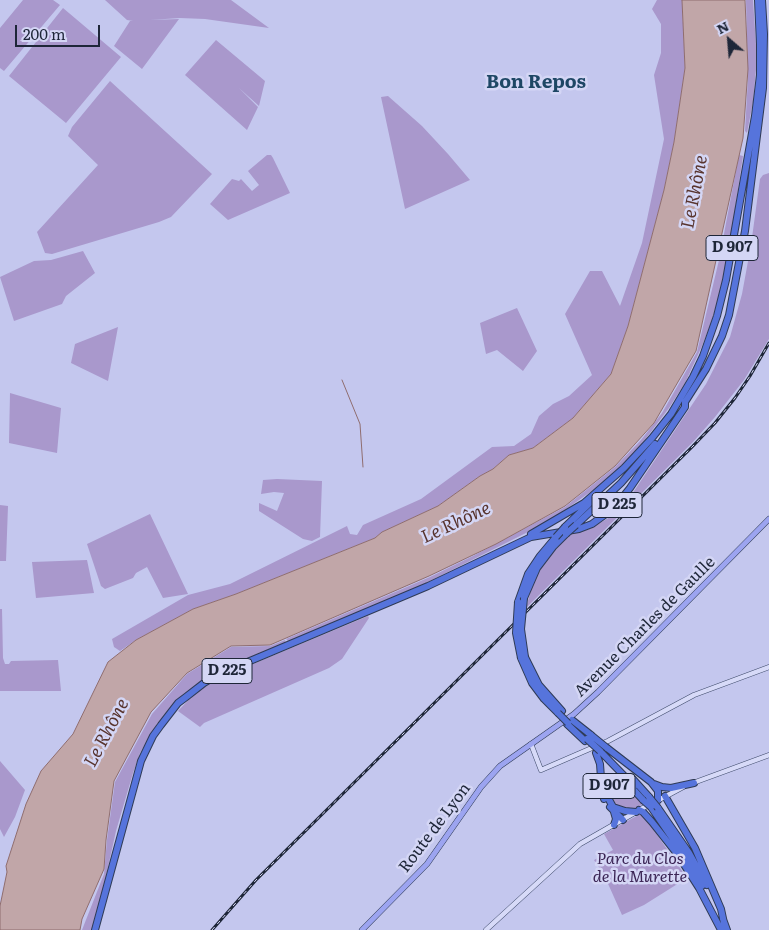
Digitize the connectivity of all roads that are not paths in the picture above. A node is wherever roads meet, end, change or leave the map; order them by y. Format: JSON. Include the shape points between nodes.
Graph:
{"nodes":[{"id":1,"x":758,"y":0,"type":"edge"},
{"id":2,"x":762,"y":0,"type":"edge"},
{"id":3,"x":685,"y":402,"type":"junction"},
{"id":4,"x":624,"y":468,"type":"junction"},
{"id":5,"x":769,"y":519,"type":"edge"},
{"id":6,"x":566,"y":531,"type":"junction"},
{"id":7,"x":504,"y":549,"type":"junction"},
{"id":8,"x":523,"y":658,"type":"junction"},
{"id":9,"x":769,"y":667,"type":"edge"},
{"id":10,"x":559,"y":712,"type":"junction"},
{"id":11,"x":588,"y":738,"type":"junction"},
{"id":12,"x":531,"y":744,"type":"junction"},
{"id":13,"x":602,"y":750,"type":"junction"},
{"id":14,"x":769,"y":755,"type":"edge"},
{"id":15,"x":651,"y":782,"type":"junction"},
{"id":16,"x":694,"y":783,"type":"junction"},
{"id":17,"x":665,"y":796,"type":"junction"},
{"id":18,"x":646,"y":799,"type":"junction"},
{"id":19,"x":658,"y":800,"type":"junction"},
{"id":20,"x":655,"y":809,"type":"junction"},
{"id":21,"x":638,"y":811,"type":"junction"},
{"id":22,"x":614,"y":812,"type":"junction"},
{"id":23,"x":623,"y":820,"type":"junction"},
{"id":24,"x":614,"y":825,"type":"junction"},
{"id":25,"x":724,"y":923,"type":"junction"},
{"id":26,"x":95,"y":930,"type":"edge"},
{"id":27,"x":362,"y":930,"type":"edge"},
{"id":28,"x":486,"y":930,"type":"edge"},
{"id":29,"x":721,"y":930,"type":"edge"},
{"id":30,"x":727,"y":930,"type":"edge"}],
"edges":[{"from":1,"to":4,"type":"highway","number":"D 907","via":[[758,91],[738,219],[718,316],[696,370],[671,414]]},
{"from":2,"to":3,"type":"highway","number":"D 907","via":[[763,88],[738,275],[722,336]]},
{"from":3,"to":6,"type":"highway","number":"D 907","bridge":true,"via":[[637,466]]},
{"from":3,"to":7,"type":"highway","number":"D 225","via":[[630,488],[607,514],[585,527],[536,536]]},
{"from":4,"to":6,"type":"highway","number":"D 907"},
{"from":4,"to":7,"type":"highway","number":"D 225","via":[[568,513]]},
{"from":5,"to":12,"type":"main road","name":"Avenue Charles de Gaulle","via":[[598,692],[574,714]]},
{"from":6,"to":8,"type":"highway","number":"D 907","bridge":true,"via":[[537,568],[524,598]]},
{"from":6,"to":8,"type":"highway","number":"D 907","bridge":true,"via":[[556,537],[540,556],[528,574],[518,602],[516,632]]},
{"from":7,"to":26,"type":"highway","number":"D 225","via":[[428,586],[219,674],[178,704],[153,736],[141,761]]},
{"from":8,"to":10,"type":"highway","number":"D 907"},
{"from":8,"to":10,"type":"highway","number":"D 907","via":[[532,683]]},
{"from":9,"to":12,"type":"main road","via":[[694,695],[608,741],[541,770]]},
{"from":10,"to":11,"type":"highway","bridge":true},
{"from":11,"to":13,"type":"highway","bridge":true},
{"from":11,"to":13,"type":"highway","bridge":true},
{"from":12,"to":27,"type":"main road","name":"Route de Lyon","via":[[490,776],[421,871]]},
{"from":13,"to":15,"type":"highway","number":"D 907"},
{"from":13,"to":18,"type":"highway","number":"D 907"},
{"from":13,"to":22,"type":"highway","number":"D 907","via":[[603,796]]},
{"from":14,"to":16,"type":"main road"},
{"from":15,"to":16,"type":"highway","number":"D 907","via":[[667,788]]},
{"from":15,"to":19,"type":"highway","number":"D 907","via":[[658,791]]},
{"from":16,"to":17,"type":"main road"},
{"from":17,"to":19,"type":"main road"},
{"from":17,"to":25,"type":"highway","number":"D 907","via":[[695,848]]},
{"from":18,"to":20,"type":"highway","number":"D 907","bridge":true},
{"from":18,"to":21,"type":"highway","number":"D 907","via":[[625,783],[608,786],[606,796],[614,807]]},
{"from":19,"to":21,"type":"main road"},
{"from":20,"to":25,"type":"highway","number":"D 907","via":[[677,834],[698,868]]},
{"from":20,"to":29,"type":"highway","number":"D 907","via":[[688,860]]},
{"from":21,"to":23,"type":"main road"},
{"from":21,"to":29,"type":"highway","number":"D 907","via":[[643,812],[678,855]]},
{"from":22,"to":23,"type":"highway","number":"D 907"},
{"from":22,"to":24,"type":"highway","number":"D 907"},
{"from":23,"to":24,"type":"main road"},
{"from":24,"to":28,"type":"main road","via":[[580,844]]},
{"from":25,"to":30,"type":"highway","number":"D 907"}]}
